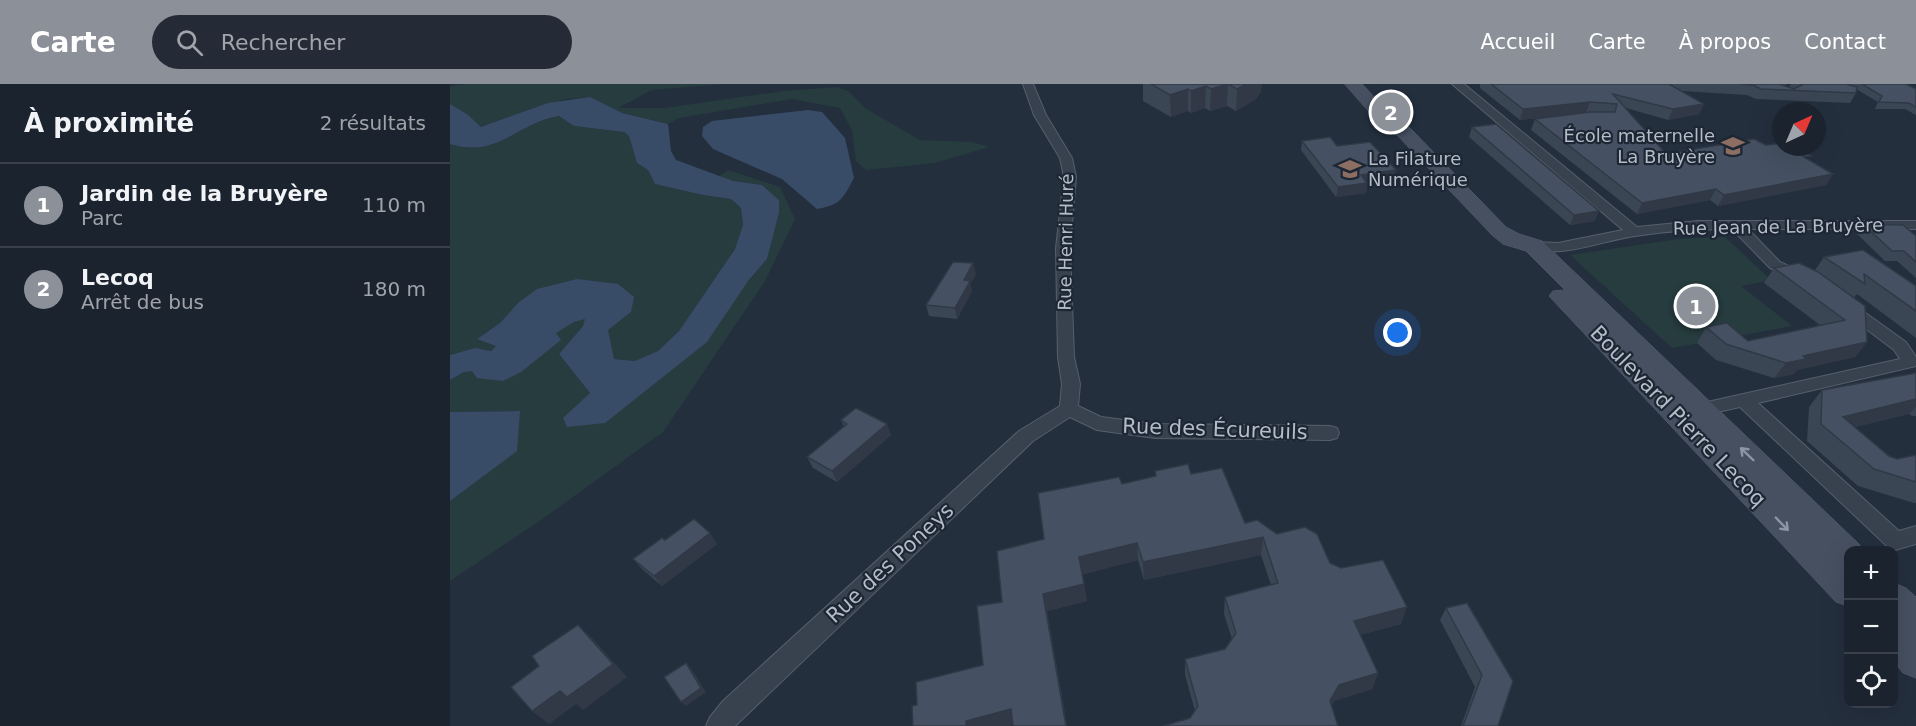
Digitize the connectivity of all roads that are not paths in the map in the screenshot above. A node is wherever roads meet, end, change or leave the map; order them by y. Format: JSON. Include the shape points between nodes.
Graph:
{"nodes":[{"id":1,"x":1028,"y":84,"type":"edge"},
{"id":2,"x":1353,"y":84,"type":"edge"},
{"id":3,"x":1364,"y":84,"type":"edge"},
{"id":4,"x":1457,"y":84,"type":"edge"},
{"id":5,"x":1529,"y":125,"type":"dead end"},
{"id":6,"x":1511,"y":127,"type":"junction"},
{"id":7,"x":1736,"y":225,"type":"junction"},
{"id":8,"x":1897,"y":225,"type":"junction"},
{"id":9,"x":1916,"y":225,"type":"edge"},
{"id":10,"x":1634,"y":232,"type":"junction"},
{"id":11,"x":1523,"y":242,"type":"junction"},
{"id":12,"x":1916,"y":242,"type":"edge"},
{"id":13,"x":1814,"y":282,"type":"edge"},
{"id":14,"x":1833,"y":297,"type":"edge"},
{"id":15,"x":1745,"y":401,"type":"junction"},
{"id":16,"x":1069,"y":409,"type":"junction"},
{"id":17,"x":1689,"y":412,"type":"junction"},
{"id":18,"x":1329,"y":433,"type":"dead end"},
{"id":19,"x":1916,"y":535,"type":"edge"},
{"id":20,"x":1844,"y":550,"type":"edge"},
{"id":21,"x":1844,"y":587,"type":"edge"},
{"id":22,"x":1895,"y":600,"type":"edge"},
{"id":23,"x":1916,"y":621,"type":"edge"},
{"id":24,"x":1898,"y":642,"type":"edge"},
{"id":25,"x":1916,"y":660,"type":"edge"},
{"id":26,"x":719,"y":726,"type":"edge"}],
"edges":[{"from":1,"to":16,"type":"street","name":"Rue Henri Huré","via":[[1040,115],[1066,158],[1070,177],[1063,248]]},
{"from":2,"to":3,"type":"street"},
{"from":2,"to":11,"type":"street","name":"Boulevard Pierre Lecoq","via":[[1498,231]]},
{"from":4,"to":6,"type":"street"},
{"from":5,"to":6,"type":"street"},
{"from":6,"to":10,"type":"street"},
{"from":7,"to":8,"type":"street","name":"Rue Jean de La Bruyère"},
{"from":7,"to":10,"type":"street","name":"Rue Jean de La Bruyère"},
{"from":7,"to":13,"type":"street","via":[[1775,266]]},
{"from":8,"to":9,"type":"street","name":"Rue Jean de La Bruyère"},
{"from":8,"to":12,"type":"street"},
{"from":10,"to":11,"type":"street","name":"Rue Jean de La Bruyère","via":[[1558,247]]},
{"from":11,"to":17,"type":"street","name":"Boulevard Pierre Lecoq","via":[[1515,249]]},
{"from":14,"to":15,"type":"street","via":[[1900,346],[1911,362]]},
{"from":15,"to":17,"type":"street"},
{"from":15,"to":19,"type":"street","via":[[1895,541]]},
{"from":16,"to":18,"type":"street","name":"Rue des Écureuils","via":[[1097,423],[1155,431]]},
{"from":16,"to":26,"type":"street","name":"Rue des Poneys","via":[[1026,436],[740,702]]},
{"from":20,"to":17,"type":"street","name":"Boulevard Pierre Lecoq","one_way":true},
{"from":17,"to":21,"type":"street","name":"Boulevard Pierre Lecoq","one_way":true},
{"from":22,"to":23,"type":"street"},
{"from":24,"to":25,"type":"street"}]}
